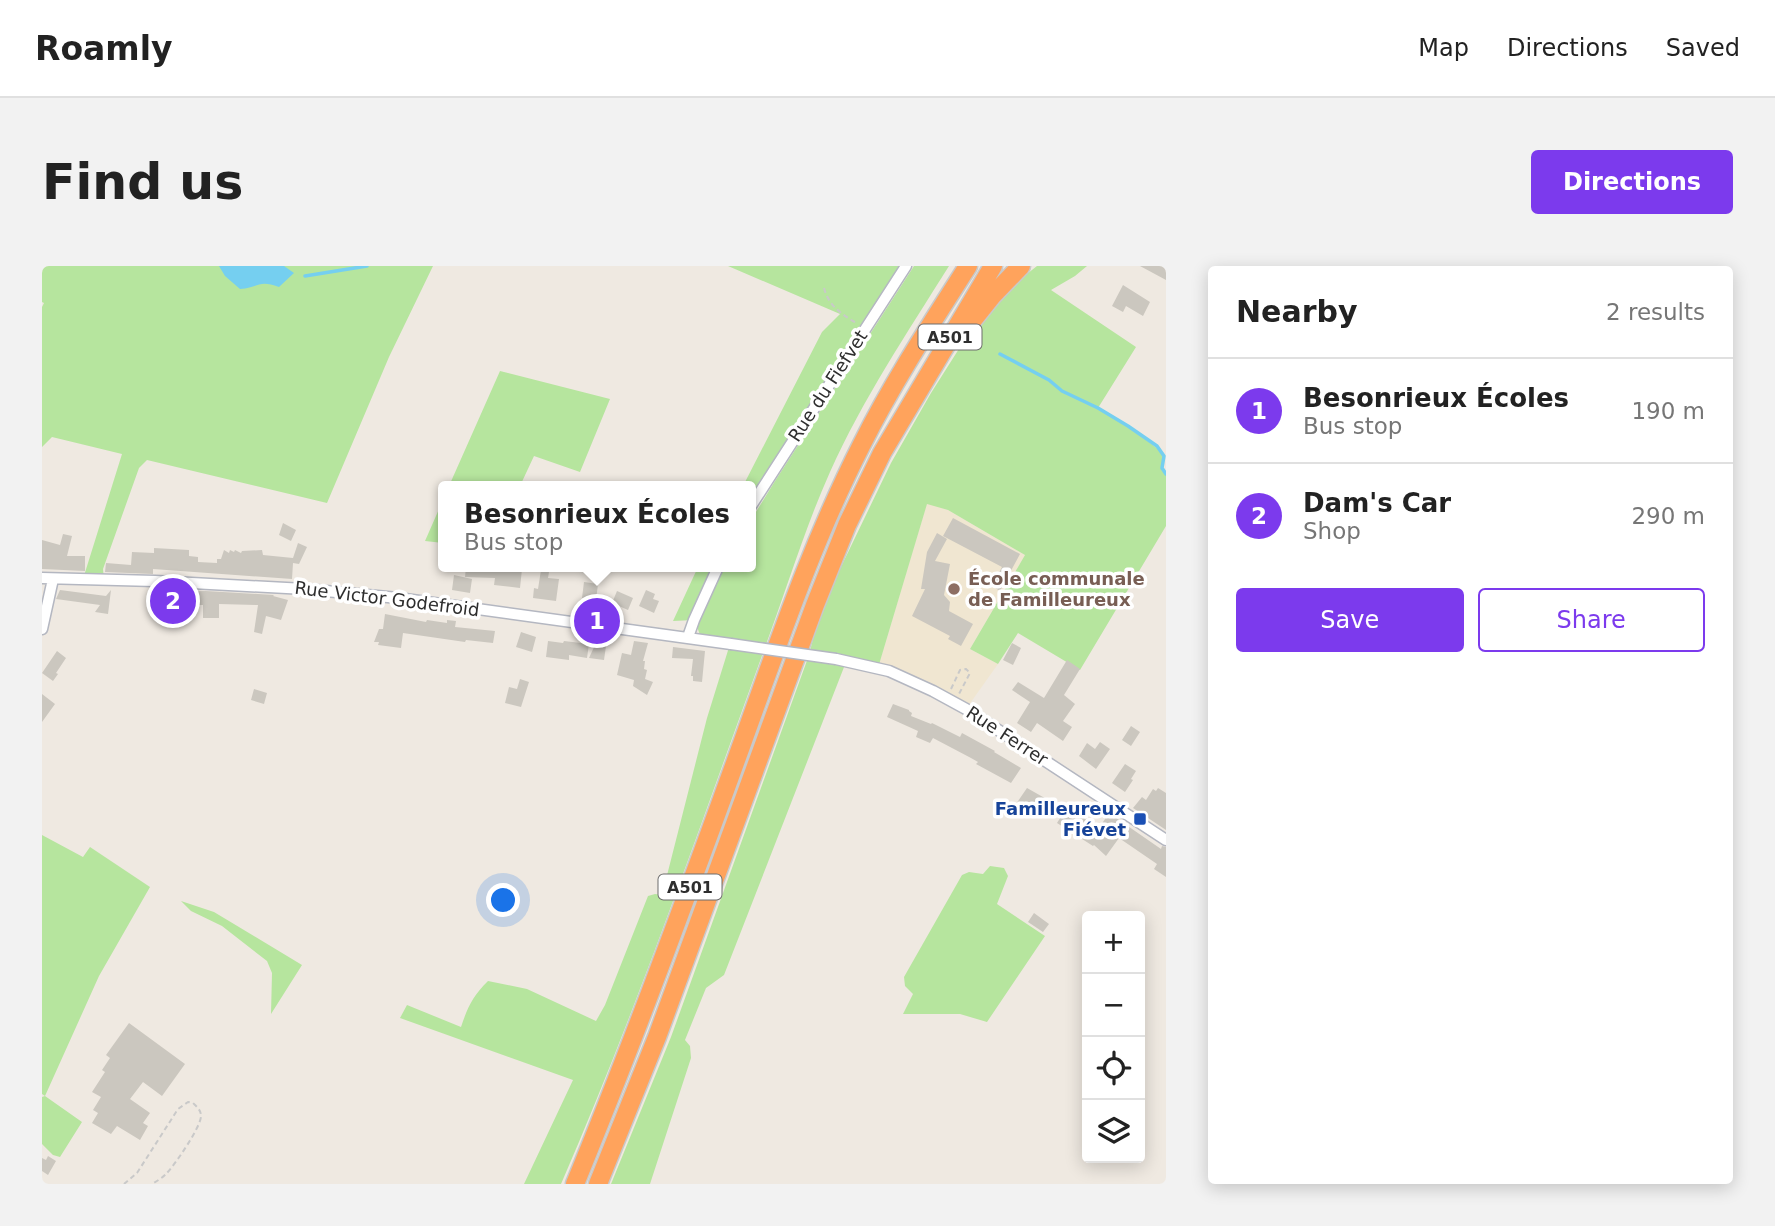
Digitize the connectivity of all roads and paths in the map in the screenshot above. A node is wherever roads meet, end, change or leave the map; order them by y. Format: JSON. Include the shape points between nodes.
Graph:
{"nodes":[{"id":1,"x":906,"y":266,"type":"edge"},
{"id":2,"x":968,"y":266,"type":"edge"},
{"id":3,"x":993,"y":266,"type":"edge"},
{"id":4,"x":1021,"y":266,"type":"edge"},
{"id":5,"x":824,"y":288,"type":"dead end"},
{"id":6,"x":865,"y":328,"type":"junction"},
{"id":7,"x":908,"y":409,"type":"junction"},
{"id":8,"x":756,"y":498,"type":"edge"},
{"id":9,"x":716,"y":572,"type":"edge"},
{"id":10,"x":48,"y":579,"type":"edge"},
{"id":11,"x":42,"y":629,"type":"edge"},
{"id":12,"x":688,"y":637,"type":"junction"},
{"id":13,"x":836,"y":659,"type":"joint"},
{"id":14,"x":945,"y":697,"type":"junction"},
{"id":15,"x":960,"y":705,"type":"junction"},
{"id":16,"x":1166,"y":840,"type":"edge"},
{"id":17,"x":124,"y":1184,"type":"edge"},
{"id":18,"x":152,"y":1184,"type":"edge"},
{"id":19,"x":575,"y":1184,"type":"edge"},
{"id":20,"x":598,"y":1184,"type":"edge"}],
"edges":[{"from":1,"to":6,"type":"street","name":"Rue du Fiefvet"},
{"from":2,"to":19,"type":"highway","number":"A501","via":[[863,442],[829,513],[666,954]]},
{"from":3,"to":7,"type":"highway","number":"A501"},
{"from":4,"to":7,"type":"highway","via":[[964,331]]},
{"from":5,"to":6,"type":"path","via":[[841,314]]},
{"from":6,"to":8,"type":"street","name":"Rue du Fiefvet"},
{"from":7,"to":20,"type":"highway","number":"A501","via":[[847,525],[815,605],[662,1025]]},
{"from":9,"to":12,"type":"street"},
{"from":10,"to":11,"type":"street"},
{"from":10,"to":12,"type":"street","name":"Rue Victor Godefroid","via":[[305,589]]},
{"from":12,"to":13,"type":"street","name":"Rue Victor Godefroid","bridge":true},
{"from":13,"to":14,"type":"street","name":"Rue Ferrer","via":[[888,671]]},
{"from":14,"to":15,"type":"street","name":"Rue Ferrer"},
{"from":14,"to":15,"type":"path","via":[[960,670],[966,669],[970,677],[958,698]]},
{"from":15,"to":16,"type":"street","name":"Rue Ferrer"},
{"from":17,"to":18,"type":"path","via":[[137,1173],[178,1109],[193,1102],[201,1115],[194,1135],[167,1173]]}]}
